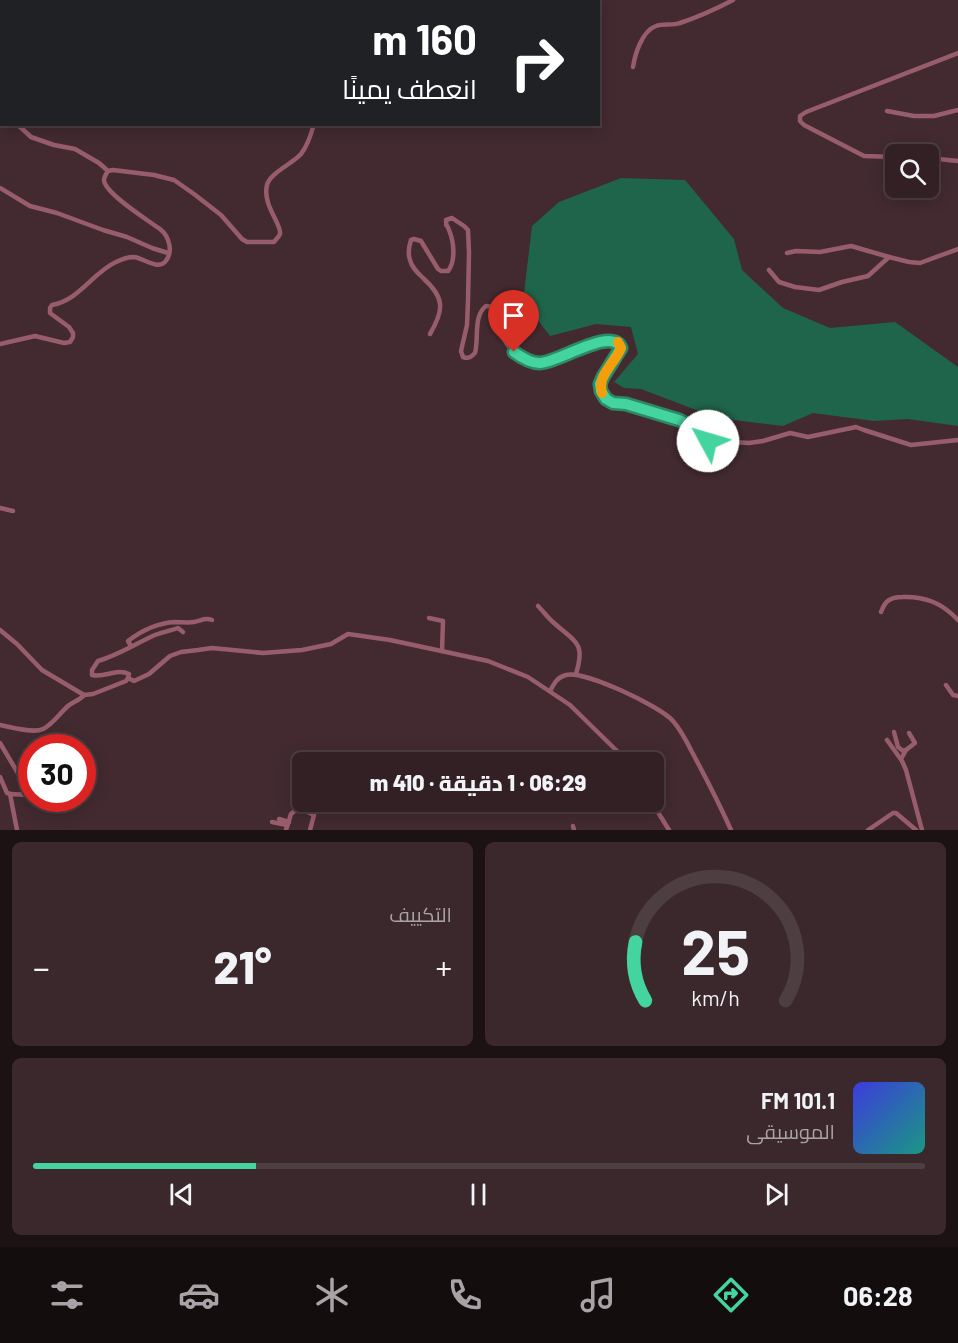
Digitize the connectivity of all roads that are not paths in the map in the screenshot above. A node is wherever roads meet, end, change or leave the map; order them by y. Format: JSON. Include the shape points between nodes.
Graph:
{"nodes":[{"id":1,"x":733,"y":0,"type":"edge"},
{"id":2,"x":958,"y":53,"type":"edge"},
{"id":3,"x":633,"y":67,"type":"dead end"},
{"id":4,"x":958,"y":110,"type":"edge"},
{"id":5,"x":887,"y":111,"type":"dead end"},
{"id":6,"x":19,"y":126,"type":"edge"},
{"id":7,"x":313,"y":126,"type":"edge"},
{"id":8,"x":885,"y":157,"type":"edge"},
{"id":9,"x":939,"y":159,"type":"edge"},
{"id":10,"x":958,"y":161,"type":"edge"},
{"id":11,"x":108,"y":171,"type":"junction"},
{"id":12,"x":0,"y":188,"type":"edge"},
{"id":13,"x":958,"y":249,"type":"edge"},
{"id":14,"x":168,"y":253,"type":"junction"},
{"id":15,"x":787,"y":253,"type":"dead end"},
{"id":16,"x":889,"y":257,"type":"junction"},
{"id":17,"x":770,"y":270,"type":"dead end"},
{"id":18,"x":430,"y":334,"type":"dead end"},
{"id":19,"x":0,"y":344,"type":"edge"},
{"id":20,"x":958,"y":440,"type":"edge"},
{"id":21,"x":0,"y":508,"type":"edge"},
{"id":22,"x":13,"y":511,"type":"dead end"},
{"id":23,"x":538,"y":606,"type":"dead end"},
{"id":24,"x":881,"y":612,"type":"dead end"},
{"id":25,"x":429,"y":618,"type":"dead end"},
{"id":26,"x":213,"y":620,"type":"dead end"},
{"id":27,"x":958,"y":620,"type":"edge"},
{"id":28,"x":0,"y":630,"type":"edge"},
{"id":29,"x":183,"y":632,"type":"dead end"},
{"id":30,"x":131,"y":646,"type":"junction"},
{"id":31,"x":442,"y":651,"type":"junction"},
{"id":32,"x":576,"y":674,"type":"junction"},
{"id":33,"x":128,"y":678,"type":"junction"},
{"id":34,"x":946,"y":685,"type":"dead end"},
{"id":35,"x":550,"y":691,"type":"junction"},
{"id":36,"x":84,"y":695,"type":"junction"},
{"id":37,"x":958,"y":696,"type":"edge"},
{"id":38,"x":0,"y":725,"type":"edge"},
{"id":39,"x":894,"y":732,"type":"dead end"},
{"id":40,"x":909,"y":733,"type":"dead end"},
{"id":41,"x":887,"y":740,"type":"dead end"},
{"id":42,"x":0,"y":743,"type":"edge"},
{"id":43,"x":906,"y":750,"type":"junction"},
{"id":44,"x":617,"y":752,"type":"edge"},
{"id":45,"x":901,"y":759,"type":"junction"},
{"id":46,"x":0,"y":777,"type":"edge"},
{"id":47,"x":10,"y":794,"type":"junction"},
{"id":48,"x":658,"y":812,"type":"edge"},
{"id":49,"x":279,"y":819,"type":"dead end"},
{"id":50,"x":272,"y":822,"type":"dead end"},
{"id":51,"x":287,"y":826,"type":"edge"},
{"id":52,"x":17,"y":830,"type":"edge"},
{"id":53,"x":310,"y":830,"type":"edge"},
{"id":54,"x":669,"y":830,"type":"edge"},
{"id":55,"x":731,"y":830,"type":"edge"},
{"id":56,"x":868,"y":830,"type":"edge"},
{"id":57,"x":916,"y":830,"type":"edge"},
{"id":58,"x":922,"y":830,"type":"edge"}],
"edges":[{"from":1,"to":3,"type":"street","via":[[677,24],[656,26],[640,45]]},
{"from":2,"to":8,"type":"street","via":[[800,116],[804,125],[860,154]]},
{"from":4,"to":5,"type":"street","via":[[934,116]]},
{"from":6,"to":11,"type":"street","via":[[32,137],[75,149]]},
{"from":7,"to":11,"type":"street","via":[[300,155],[267,184],[269,207],[280,234],[274,242],[242,239],[221,215],[174,180]]},
{"from":9,"to":10,"type":"street"},
{"from":11,"to":14,"type":"street","via":[[104,179],[107,188],[163,232],[169,243]]},
{"from":12,"to":14,"type":"street","via":[[30,206]]},
{"from":13,"to":16,"type":"street","via":[[920,263]]},
{"from":14,"to":19,"type":"street","via":[[160,265],[134,257],[120,260],[74,297],[52,305],[50,313],[72,330],[70,342],[35,336]]},
{"from":15,"to":16,"type":"street","via":[[851,246]]},
{"from":16,"to":17,"type":"street","via":[[868,276],[819,290],[779,282]]},
{"from":18,"to":20,"type":"street","via":[[441,302],[413,267],[410,244],[414,239],[421,241],[438,269],[448,271],[453,246],[445,223],[452,218],[468,230],[468,309],[463,357],[475,353],[481,311],[489,306],[499,313],[503,339],[527,360],[547,362],[601,341],[619,343],[620,352],[600,384],[606,399],[679,420],[693,427],[703,440],[749,443],[789,433],[808,436],[856,427],[910,445]]},
{"from":21,"to":22,"type":"street"},
{"from":23,"to":32,"type":"street","via":[[578,645],[581,655]]},
{"from":24,"to":27,"type":"street","via":[[892,598],[918,597],[936,603]]},
{"from":25,"to":31,"type":"street","via":[[443,621]]},
{"from":26,"to":30,"type":"street","via":[[156,626],[128,641]]},
{"from":28,"to":36,"type":"street","via":[[47,674]]},
{"from":29,"to":30,"type":"street","via":[[178,628]]},
{"from":30,"to":33,"type":"street","via":[[98,661],[92,670],[96,677],[118,671],[127,672]]},
{"from":31,"to":33,"type":"street","via":[[348,634],[331,644],[302,650],[213,648],[181,652],[149,674],[134,681]]},
{"from":31,"to":35,"type":"street","via":[[498,664]]},
{"from":32,"to":35,"type":"street","via":[[562,676]]},
{"from":32,"to":55,"type":"street","via":[[646,702],[674,721]]},
{"from":33,"to":36,"type":"street"},
{"from":34,"to":37,"type":"street","via":[[952,695]]},
{"from":35,"to":44,"type":"street","via":[[578,712]]},
{"from":36,"to":38,"type":"street","via":[[40,731]]},
{"from":39,"to":43,"type":"street","via":[[898,747]]},
{"from":40,"to":43,"type":"street","via":[[915,743]]},
{"from":41,"to":45,"type":"street"},
{"from":42,"to":47,"type":"street","via":[[31,795]]},
{"from":43,"to":45,"type":"street"},
{"from":45,"to":58,"type":"street"},
{"from":46,"to":47,"type":"street"},
{"from":47,"to":52,"type":"street"},
{"from":48,"to":54,"type":"street"},
{"from":49,"to":51,"type":"street"},
{"from":50,"to":51,"type":"street"},
{"from":51,"to":53,"type":"street","via":[[294,811],[303,810],[314,815]]},
{"from":56,"to":57,"type":"street","via":[[893,813]]}]}
